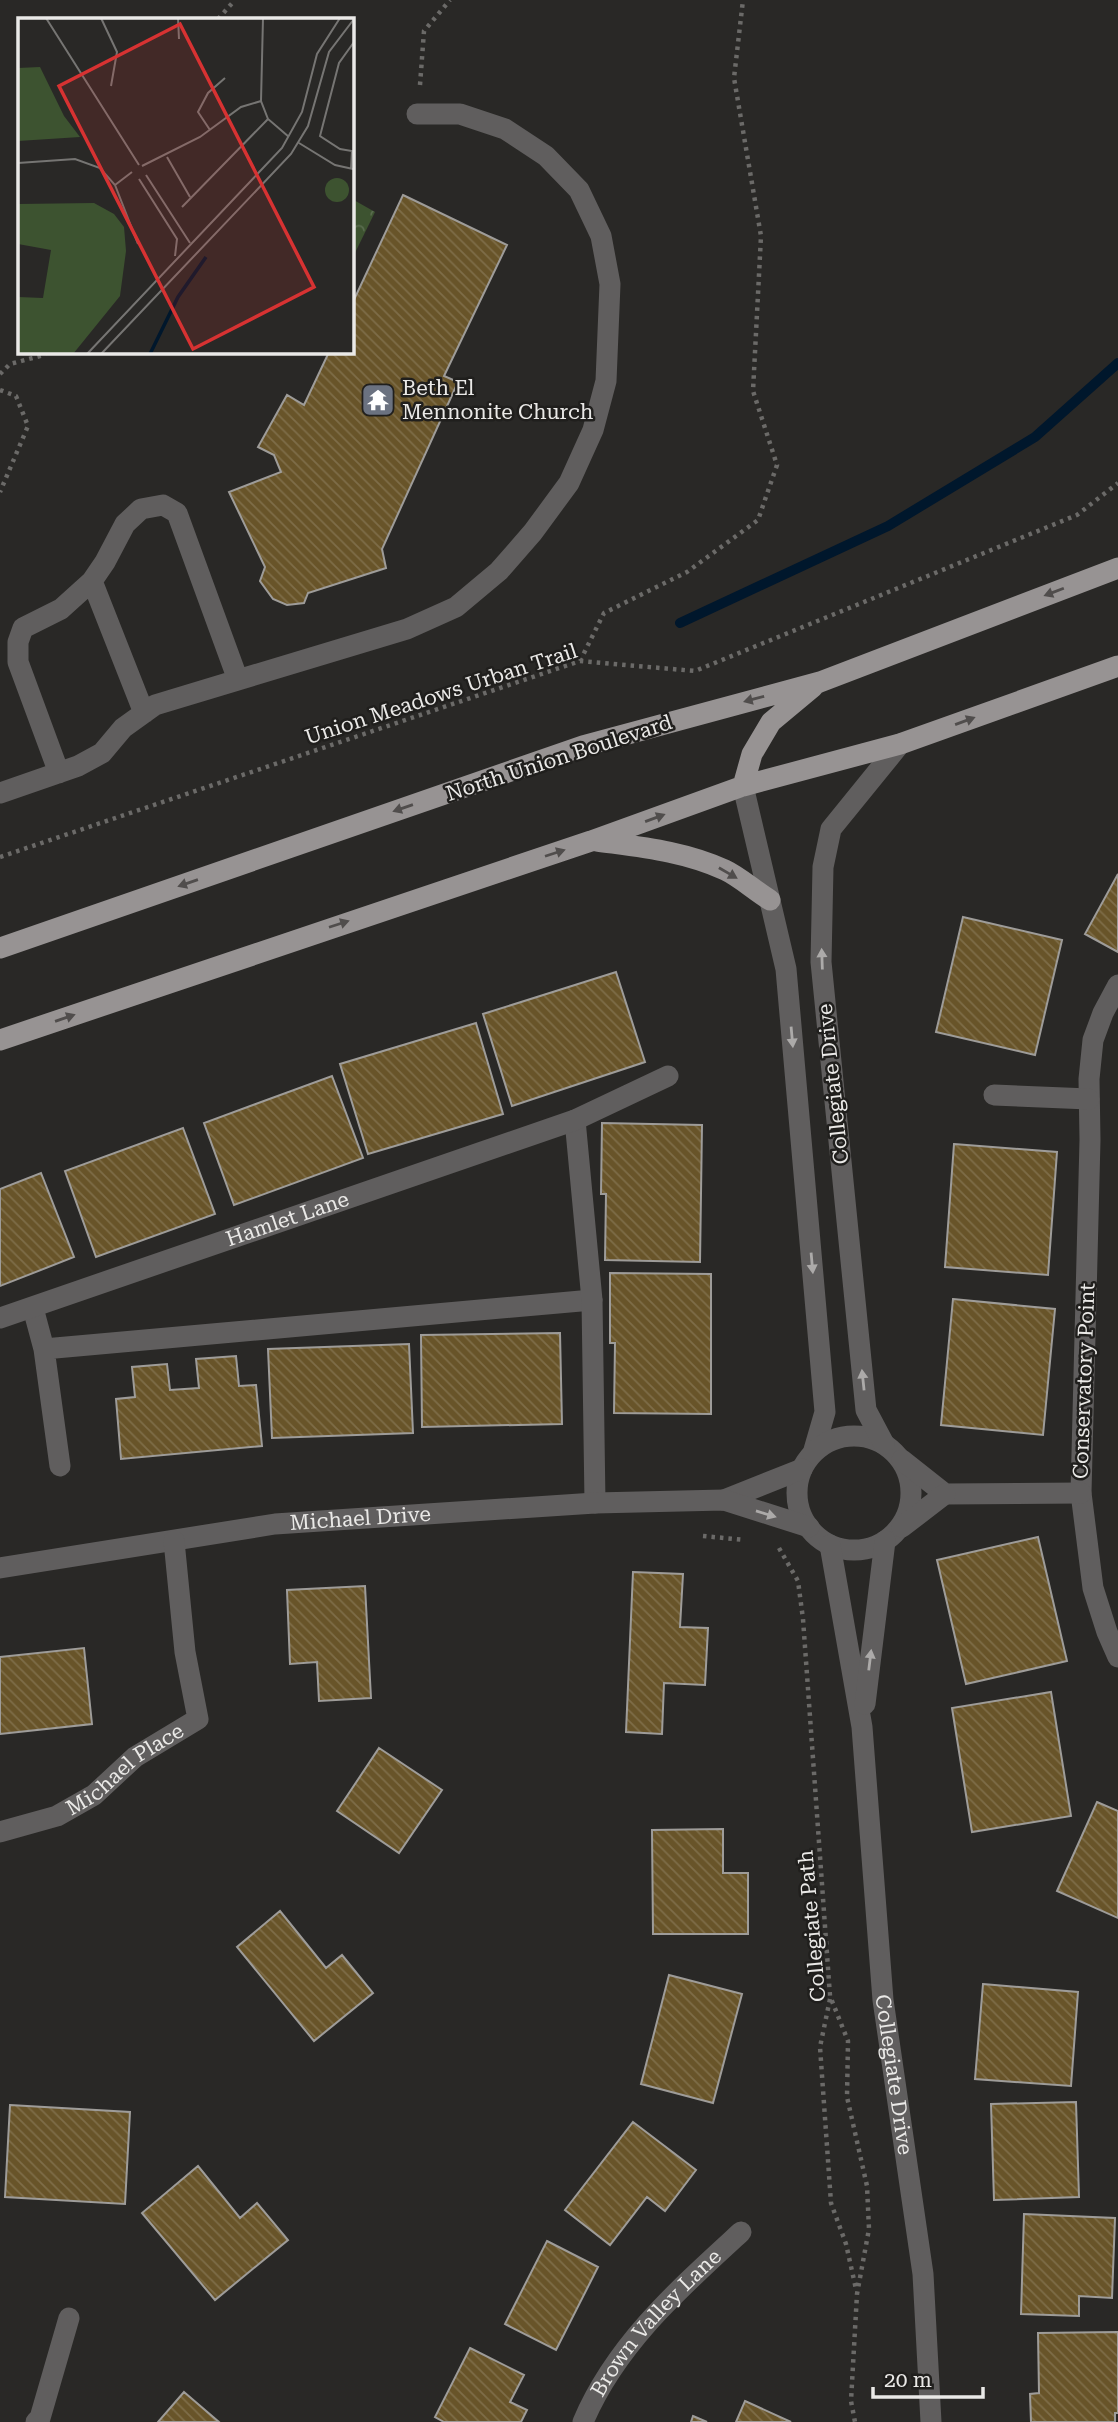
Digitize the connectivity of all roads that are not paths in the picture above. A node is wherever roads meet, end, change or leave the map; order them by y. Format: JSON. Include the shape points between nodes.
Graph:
{"nodes":[{"id":1,"x":417,"y":114,"type":"road end"},
{"id":2,"x":1118,"y":568,"type":"edge"},
{"id":3,"x":92,"y":581,"type":"junction"},
{"id":4,"x":1118,"y":666,"type":"edge"},
{"id":5,"x":238,"y":680,"type":"junction"},
{"id":6,"x":820,"y":682,"type":"junction"},
{"id":7,"x":144,"y":713,"type":"junction"},
{"id":8,"x":900,"y":744,"type":"junction"},
{"id":9,"x":59,"y":772,"type":"junction"},
{"id":10,"x":743,"y":786,"type":"junction"},
{"id":11,"x":0,"y":793,"type":"edge"},
{"id":12,"x":591,"y":841,"type":"junction"},
{"id":13,"x":770,"y":900,"type":"junction"},
{"id":14,"x":0,"y":948,"type":"edge"},
{"id":15,"x":1118,"y":985,"type":"edge"},
{"id":16,"x":0,"y":1040,"type":"edge"},
{"id":17,"x":668,"y":1076,"type":"dead end"},
{"id":18,"x":995,"y":1095,"type":"dead end"},
{"id":19,"x":1090,"y":1099,"type":"junction"},
{"id":20,"x":575,"y":1120,"type":"junction"},
{"id":21,"x":592,"y":1300,"type":"junction"},
{"id":22,"x":33,"y":1308,"type":"junction"},
{"id":23,"x":0,"y":1318,"type":"edge"},
{"id":24,"x":44,"y":1349,"type":"junction"},
{"id":25,"x":814,"y":1450,"type":"junction"},
{"id":26,"x":892,"y":1450,"type":"junction"},
{"id":27,"x":60,"y":1466,"type":"dead end"},
{"id":28,"x":802,"y":1469,"type":"junction"},
{"id":29,"x":1081,"y":1493,"type":"junction"},
{"id":30,"x":945,"y":1494,"type":"junction"},
{"id":31,"x":724,"y":1500,"type":"junction"},
{"id":32,"x":595,"y":1503,"type":"junction"},
{"id":33,"x":809,"y":1527,"type":"junction"},
{"id":34,"x":892,"y":1535,"type":"junction"},
{"id":35,"x":174,"y":1541,"type":"junction"},
{"id":36,"x":830,"y":1545,"type":"junction"},
{"id":37,"x":0,"y":1568,"type":"edge"},
{"id":38,"x":1118,"y":1657,"type":"edge"},
{"id":39,"x":862,"y":1727,"type":"junction"},
{"id":40,"x":0,"y":1832,"type":"edge"},
{"id":41,"x":741,"y":2232,"type":"dead end"},
{"id":42,"x":69,"y":2318,"type":"dead end"},
{"id":43,"x":36,"y":2422,"type":"edge"},
{"id":44,"x":583,"y":2422,"type":"edge"},
{"id":45,"x":931,"y":2422,"type":"edge"}],
"edges":[{"from":1,"to":5,"type":"street","via":[[460,114],[505,129],[546,156],[579,190],[601,236],[610,284],[606,381],[593,430],[569,483],[533,532],[499,571],[456,607],[407,629]]},
{"from":2,"to":6,"type":"main road","name":"North Union Boulevard","one_way":true},
{"from":3,"to":5,"type":"street","via":[[125,524],[141,509],[163,505],[177,513]]},
{"from":3,"to":7,"type":"street"},
{"from":3,"to":9,"type":"street","via":[[61,609],[23,628],[18,642],[18,662]]},
{"from":8,"to":4,"type":"main road","one_way":true},
{"from":5,"to":7,"type":"street","via":[[155,705]]},
{"from":6,"to":10,"type":"main road","via":[[771,722],[752,754]]},
{"from":6,"to":14,"type":"main road","name":"North Union Boulevard","one_way":true,"via":[[583,746]]},
{"from":7,"to":9,"type":"street","via":[[123,728],[102,753]]},
{"from":8,"to":10,"type":"main road"},
{"from":26,"to":8,"type":"street","name":"Collegiate Drive","one_way":true,"via":[[866,1410],[821,962],[822,880],[831,829]]},
{"from":9,"to":11,"type":"street"},
{"from":12,"to":10,"type":"main road","one_way":true},
{"from":10,"to":13,"type":"street","name":"Collegiate Drive"},
{"from":12,"to":13,"type":"main road","one_way":true,"via":[[695,858],[727,871]]},
{"from":16,"to":12,"type":"main road","one_way":true},
{"from":13,"to":25,"type":"street","name":"Collegiate Drive","one_way":true,"via":[[786,969],[825,1412]]},
{"from":15,"to":19,"type":"street","name":"Conservatory Point","via":[[1093,1040]]},
{"from":17,"to":20,"type":"street","name":"Hamlet Lane"},
{"from":18,"to":19,"type":"street"},
{"from":19,"to":29,"type":"street","name":"Conservatory Point"},
{"from":20,"to":21,"type":"street"},
{"from":20,"to":22,"type":"street","name":"Hamlet Lane"},
{"from":21,"to":24,"type":"street"},
{"from":21,"to":32,"type":"street"},
{"from":22,"to":23,"type":"street","name":"Hamlet Lane"},
{"from":22,"to":24,"type":"street"},
{"from":24,"to":27,"type":"street"},
{"from":25,"to":26,"type":"street","via":[[848,1436],[867,1437]]},
{"from":25,"to":28,"type":"street"},
{"from":26,"to":30,"type":"street"},
{"from":26,"to":34,"type":"street","via":[[908,1474],[911,1492],[909,1511]]},
{"from":28,"to":31,"type":"street","name":"Michael Drive"},
{"from":28,"to":33,"type":"street","via":[[797,1501]]},
{"from":29,"to":30,"type":"street"},
{"from":29,"to":38,"type":"street","name":"Conservatory Point","via":[[1093,1588]]},
{"from":30,"to":34,"type":"street"},
{"from":31,"to":32,"type":"street","name":"Michael Drive"},
{"from":31,"to":33,"type":"street","name":"Michael Drive","one_way":true},
{"from":32,"to":35,"type":"street","name":"Michael Drive","via":[[275,1524]]},
{"from":33,"to":36,"type":"street"},
{"from":34,"to":36,"type":"street","via":[[867,1549]]},
{"from":39,"to":34,"type":"street","name":"Collegiate Drive","one_way":true},
{"from":35,"to":37,"type":"street","name":"Michael Drive"},
{"from":35,"to":40,"type":"street","name":"Michael Place","via":[[185,1651],[198,1719],[135,1757],[94,1795],[66,1811]]},
{"from":36,"to":39,"type":"street","name":"Collegiate Drive"},
{"from":39,"to":45,"type":"street","name":"Collegiate Drive","via":[[883,2000],[923,2274]]},
{"from":41,"to":44,"type":"street","name":"Brown Valley Lane","via":[[665,2302],[621,2357]]},
{"from":42,"to":43,"type":"street"}]}
